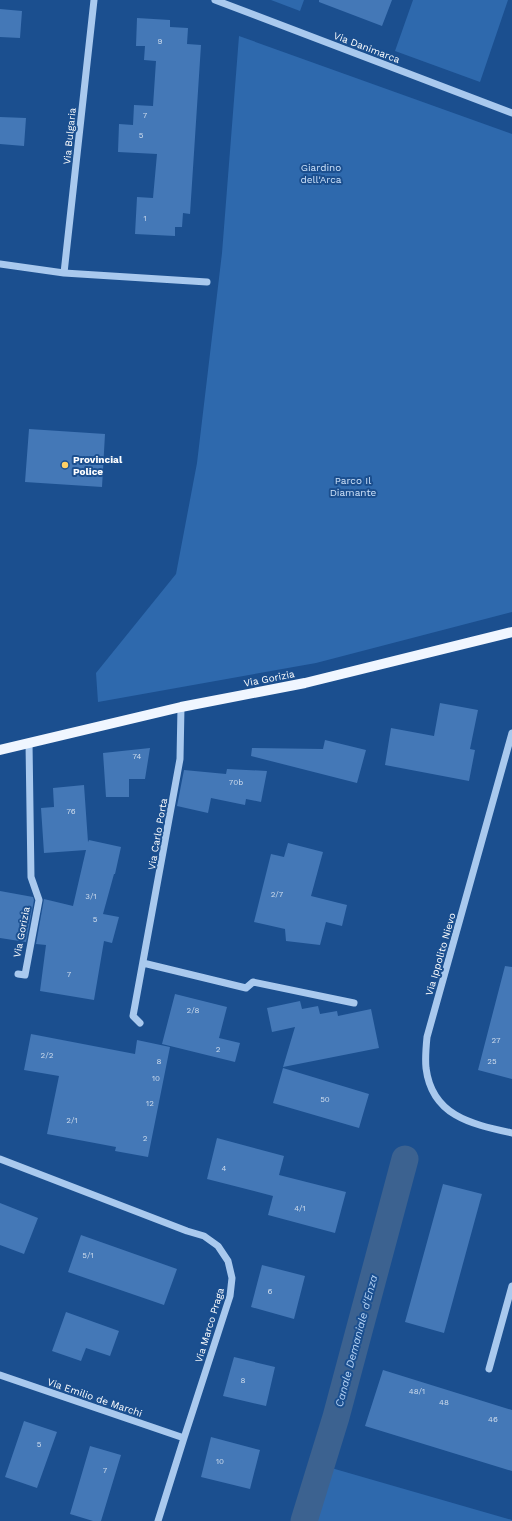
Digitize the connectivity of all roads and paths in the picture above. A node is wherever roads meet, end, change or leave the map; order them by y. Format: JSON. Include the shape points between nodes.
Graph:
{"nodes":[{"id":1,"x":94,"y":0,"type":"edge"},
{"id":2,"x":215,"y":0,"type":"edge"},
{"id":3,"x":222,"y":0,"type":"edge"},
{"id":4,"x":232,"y":6,"type":"junction"},
{"id":5,"x":512,"y":113,"type":"edge"},
{"id":6,"x":0,"y":264,"type":"edge"},
{"id":7,"x":64,"y":273,"type":"junction"},
{"id":8,"x":207,"y":282,"type":"dead end"},
{"id":9,"x":512,"y":632,"type":"edge"},
{"id":10,"x":181,"y":707,"type":"junction"},
{"id":11,"x":512,"y":733,"type":"edge"},
{"id":12,"x":30,"y":743,"type":"junction"},
{"id":13,"x":0,"y":750,"type":"edge"},
{"id":14,"x":143,"y":963,"type":"junction"},
{"id":15,"x":18,"y":974,"type":"dead end"},
{"id":16,"x":354,"y":1003,"type":"dead end"},
{"id":17,"x":140,"y":1023,"type":"dead end"},
{"id":18,"x":512,"y":1134,"type":"edge"},
{"id":19,"x":0,"y":1159,"type":"edge"},
{"id":20,"x":512,"y":1286,"type":"edge"},
{"id":21,"x":490,"y":1369,"type":"dead end"},
{"id":22,"x":0,"y":1375,"type":"edge"},
{"id":23,"x":184,"y":1438,"type":"junction"},
{"id":24,"x":158,"y":1521,"type":"edge"}],
"edges":[{"from":1,"to":7,"type":"street","name":"Via Bulgaria"},
{"from":2,"to":4,"type":"street","name":"Via Danimarca"},
{"from":3,"to":4,"type":"street"},
{"from":4,"to":5,"type":"street","name":"Via Danimarca"},
{"from":6,"to":7,"type":"street"},
{"from":7,"to":8,"type":"street"},
{"from":9,"to":10,"type":"main road","name":"Via Gorizia","via":[[305,683]]},
{"from":10,"to":12,"type":"main road","name":"Via Gorizia"},
{"from":10,"to":14,"type":"street","name":"Via Carlo Porta","via":[[180,759]]},
{"from":11,"to":18,"type":"street","name":"Via Ippolito Nievo","via":[[427,1037],[426,1053],[429,1083],[443,1106],[456,1116],[478,1126]]},
{"from":12,"to":13,"type":"main road","name":"Via Gorizia"},
{"from":12,"to":15,"type":"street","name":"Via Gorizia","via":[[31,877],[39,900],[25,975]]},
{"from":14,"to":16,"type":"street","via":[[246,988],[253,982]]},
{"from":14,"to":17,"type":"street","name":"Via Carlo Porta","via":[[133,1016]]},
{"from":19,"to":23,"type":"street","name":"Via Marco Praga","via":[[204,1236],[218,1246],[228,1261],[232,1278],[230,1296]]},
{"from":20,"to":21,"type":"street"},
{"from":22,"to":23,"type":"street","name":"Via Emilio de Marchi"},
{"from":23,"to":24,"type":"street","name":"Via Marco Praga"}]}
